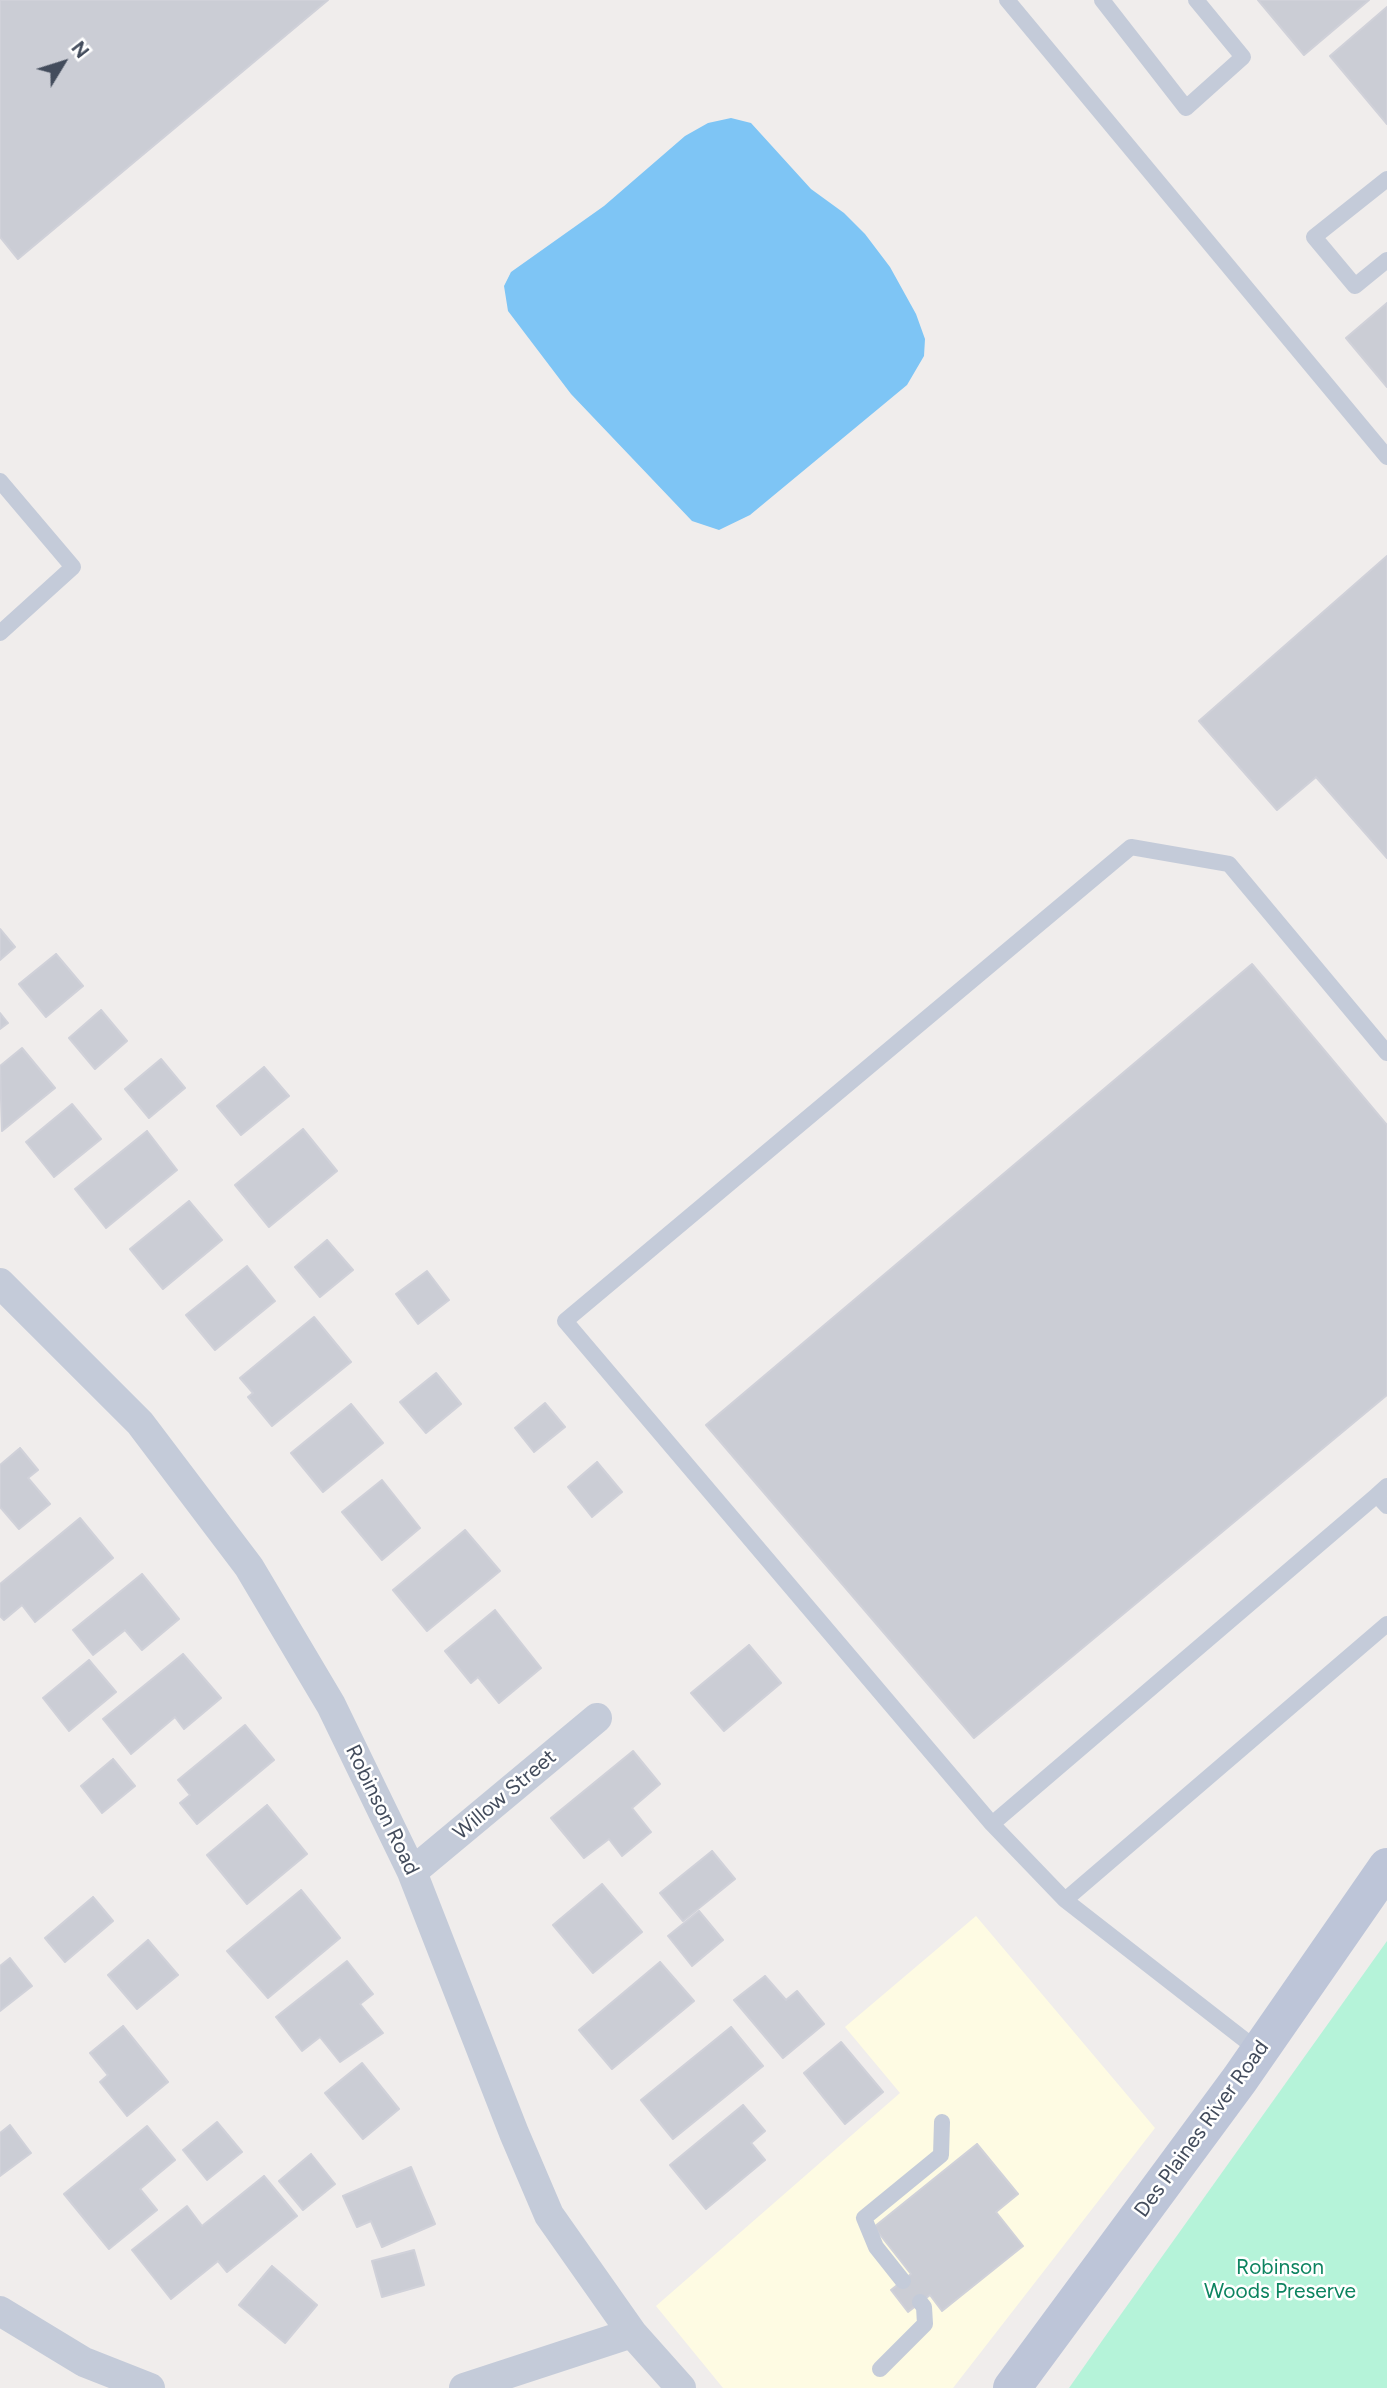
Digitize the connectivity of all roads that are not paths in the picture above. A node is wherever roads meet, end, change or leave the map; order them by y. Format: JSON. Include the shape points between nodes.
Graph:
{"nodes":[{"id":1,"x":1007,"y":0,"type":"edge"},
{"id":2,"x":1102,"y":0,"type":"edge"},
{"id":3,"x":1196,"y":0,"type":"edge"},
{"id":4,"x":1387,"y":179,"type":"edge"},
{"id":5,"x":1387,"y":260,"type":"edge"},
{"id":6,"x":1387,"y":457,"type":"edge"},
{"id":7,"x":0,"y":481,"type":"edge"},
{"id":8,"x":0,"y":633,"type":"edge"},
{"id":9,"x":1387,"y":1053,"type":"edge"},
{"id":10,"x":0,"y":1283,"type":"edge"},
{"id":11,"x":1384,"y":1495,"type":"edge"},
{"id":12,"x":1387,"y":1624,"type":"edge"},
{"id":13,"x":597,"y":1718,"type":"dead end"},
{"id":14,"x":992,"y":1824,"type":"junction"},
{"id":15,"x":1387,"y":1867,"type":"edge"},
{"id":16,"x":412,"y":1872,"type":"junction"},
{"id":17,"x":1065,"y":1900,"type":"junction"},
{"id":18,"x":1259,"y":2051,"type":"junction"},
{"id":19,"x":942,"y":2122,"type":"dead end"},
{"id":20,"x":903,"y":2281,"type":"dead end"},
{"id":21,"x":920,"y":2302,"type":"dead end"},
{"id":22,"x":0,"y":2311,"type":"edge"},
{"id":23,"x":632,"y":2333,"type":"junction"},
{"id":24,"x":880,"y":2369,"type":"dead end"},
{"id":25,"x":150,"y":2388,"type":"edge"},
{"id":26,"x":464,"y":2388,"type":"edge"},
{"id":27,"x":681,"y":2388,"type":"edge"},
{"id":28,"x":1012,"y":2388,"type":"edge"}],
"edges":[{"from":1,"to":6,"type":"lane"},
{"from":2,"to":3,"type":"lane","via":[[1186,108],[1243,57]]},
{"from":4,"to":5,"type":"lane","via":[[1314,237],[1355,286]]},
{"from":7,"to":8,"type":"lane","via":[[73,567]]},
{"from":9,"to":14,"type":"lane","via":[[1229,864],[1131,847],[565,1321]]},
{"from":10,"to":16,"type":"street","name":"Robinson Road","via":[[140,1423],[249,1567],[331,1705]]},
{"from":11,"to":14,"type":"lane"},
{"from":12,"to":17,"type":"lane"},
{"from":13,"to":16,"type":"street","name":"Willow Street"},
{"from":14,"to":17,"type":"lane"},
{"from":15,"to":18,"type":"main road","name":"Des Plaines River Road"},
{"from":16,"to":23,"type":"street","name":"Robinson Road","via":[[549,2215]]},
{"from":17,"to":18,"type":"lane"},
{"from":18,"to":28,"type":"main road","name":"Des Plaines River Road"},
{"from":19,"to":20,"type":"lane","via":[[941,2155],[864,2218],[876,2247]]},
{"from":21,"to":24,"type":"lane","via":[[925,2324]]},
{"from":22,"to":25,"type":"street","via":[[84,2362]]},
{"from":23,"to":26,"type":"street"},
{"from":23,"to":27,"type":"street","name":"Robinson Road"}]}
